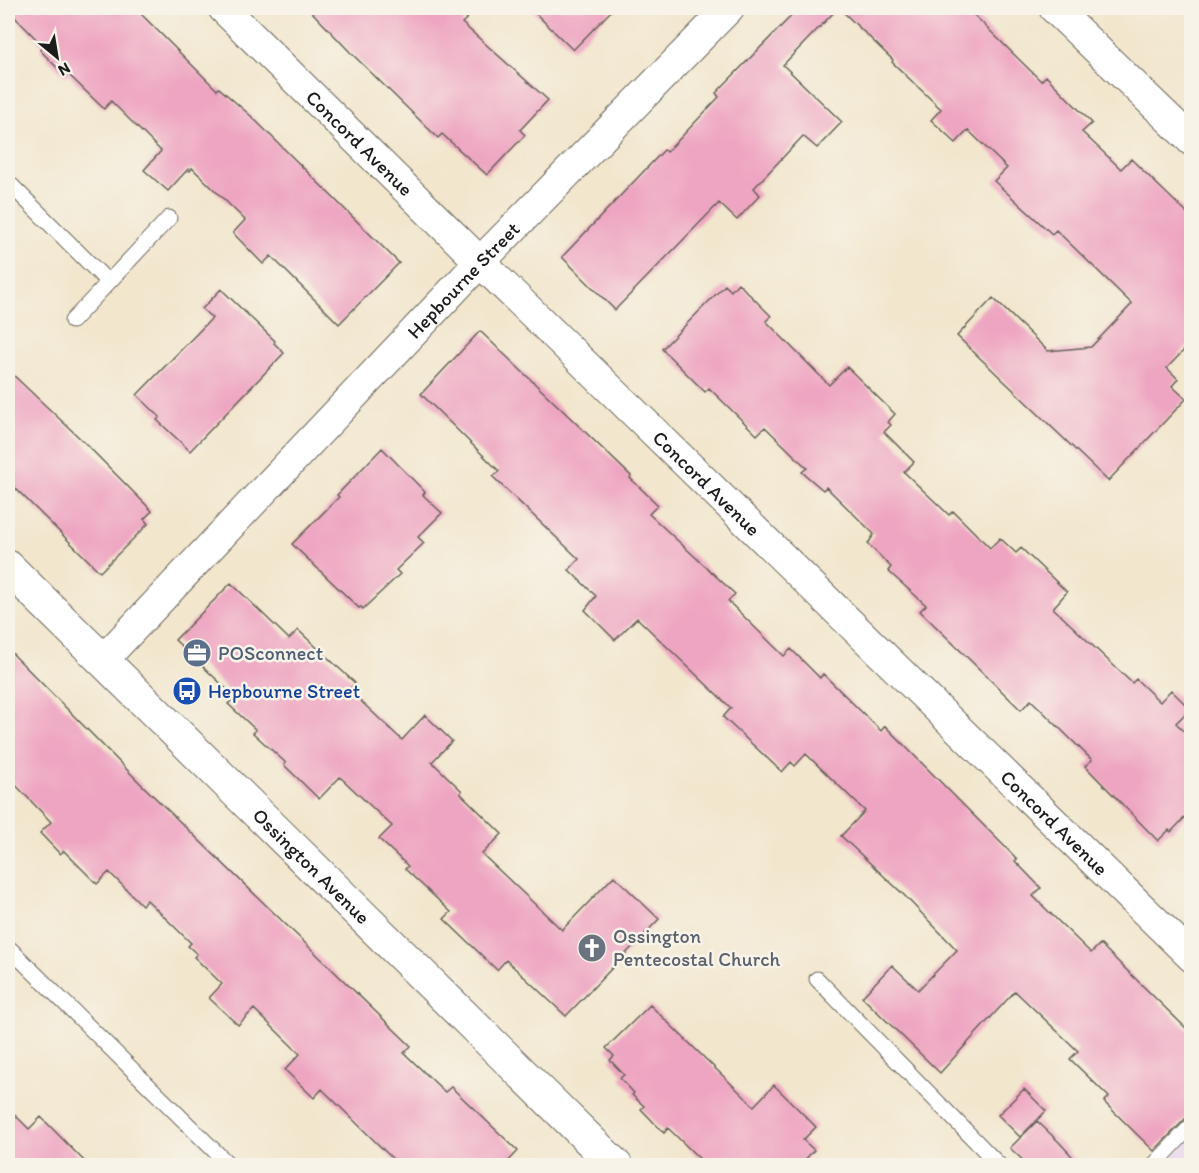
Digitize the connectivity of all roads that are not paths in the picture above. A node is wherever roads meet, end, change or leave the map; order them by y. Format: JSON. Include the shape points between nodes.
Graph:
{"nodes":[{"id":1,"x":223,"y":8,"type":"edge"},
{"id":2,"x":729,"y":8,"type":"edge"},
{"id":3,"x":1054,"y":8,"type":"edge"},
{"id":4,"x":1191,"y":141,"type":"edge"},
{"id":5,"x":8,"y":182,"type":"edge"},
{"id":6,"x":169,"y":218,"type":"dead end"},
{"id":7,"x":480,"y":262,"type":"junction"},
{"id":8,"x":108,"y":282,"type":"junction"},
{"id":9,"x":72,"y":321,"type":"dead end"},
{"id":10,"x":8,"y":567,"type":"edge"},
{"id":11,"x":102,"y":661,"type":"junction"},
{"id":12,"x":8,"y":947,"type":"edge"},
{"id":13,"x":1191,"y":957,"type":"edge"},
{"id":14,"x":817,"y":979,"type":"dead end"},
{"id":15,"x":1191,"y":1125,"type":"edge"},
{"id":16,"x":230,"y":1166,"type":"edge"},
{"id":17,"x":616,"y":1166,"type":"edge"},
{"id":18,"x":1000,"y":1166,"type":"edge"},
{"id":19,"x":1153,"y":1166,"type":"edge"}],
"edges":[{"from":1,"to":7,"type":"street","name":"Concord Avenue"},
{"from":2,"to":7,"type":"street","name":"Hepbourne Street"},
{"from":3,"to":4,"type":"street"},
{"from":5,"to":8,"type":"lane"},
{"from":6,"to":8,"type":"lane"},
{"from":7,"to":11,"type":"street","name":"Hepbourne Street"},
{"from":7,"to":13,"type":"street","name":"Concord Avenue"},
{"from":8,"to":9,"type":"lane"},
{"from":10,"to":11,"type":"street","name":"Ossington Avenue"},
{"from":11,"to":17,"type":"street","name":"Ossington Avenue"},
{"from":12,"to":16,"type":"lane"},
{"from":14,"to":18,"type":"lane"},
{"from":15,"to":19,"type":"lane"}]}
